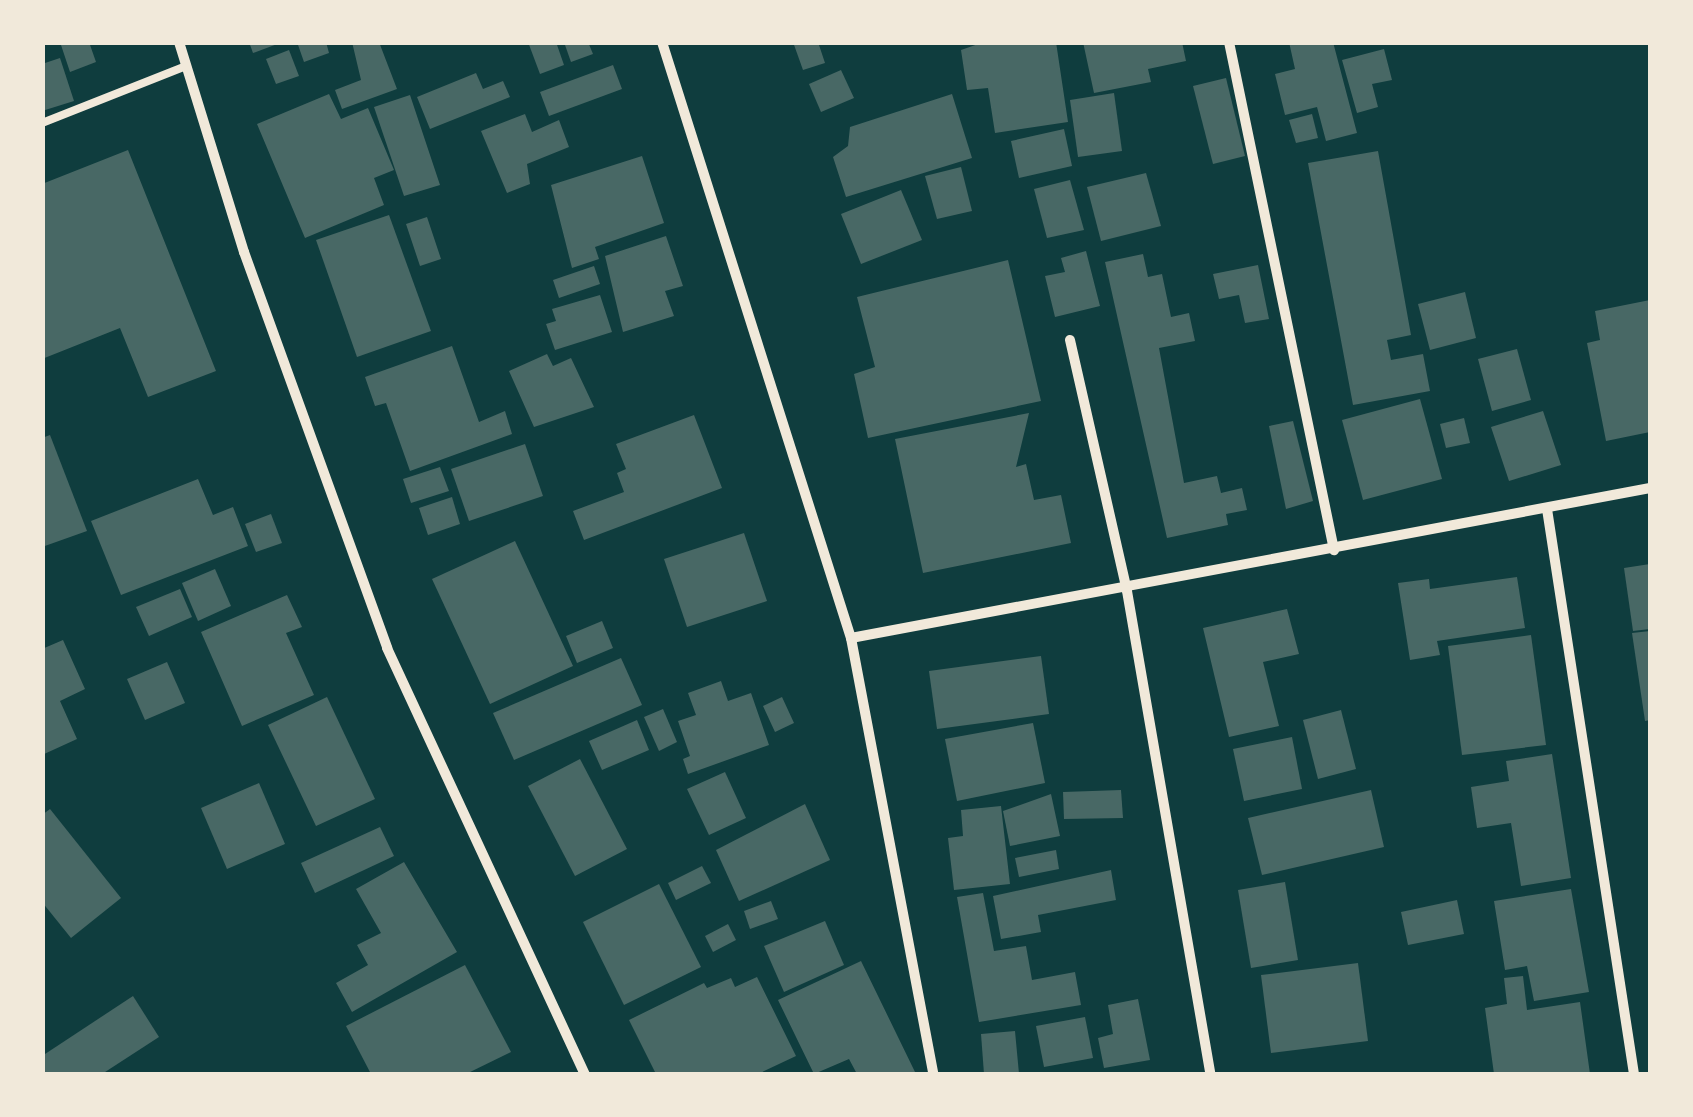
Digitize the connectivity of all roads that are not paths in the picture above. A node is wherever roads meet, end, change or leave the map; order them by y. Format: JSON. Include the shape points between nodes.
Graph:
{"nodes":[{"id":1,"x":179,"y":42,"type":"edge"},
{"id":2,"x":662,"y":42,"type":"edge"},
{"id":3,"x":1229,"y":42,"type":"edge"},
{"id":4,"x":186,"y":66,"type":"junction"},
{"id":5,"x":42,"y":123,"type":"edge"},
{"id":6,"x":1070,"y":340,"type":"dead end"},
{"id":7,"x":1650,"y":488,"type":"edge"},
{"id":8,"x":1547,"y":509,"type":"junction"},
{"id":9,"x":1334,"y":550,"type":"junction"},
{"id":10,"x":1127,"y":591,"type":"junction"},
{"id":11,"x":851,"y":638,"type":"junction"},
{"id":12,"x":585,"y":1074,"type":"edge"},
{"id":13,"x":933,"y":1074,"type":"edge"},
{"id":14,"x":1210,"y":1074,"type":"edge"},
{"id":15,"x":1634,"y":1074,"type":"edge"}],
"edges":[{"from":1,"to":4,"type":"street"},
{"from":2,"to":11,"type":"street"},
{"from":3,"to":9,"type":"street"},
{"from":4,"to":5,"type":"lane"},
{"from":4,"to":12,"type":"street","via":[[244,252],[386,648]]},
{"from":6,"to":10,"type":"street"},
{"from":7,"to":8,"type":"street"},
{"from":8,"to":9,"type":"street"},
{"from":8,"to":15,"type":"street"},
{"from":9,"to":10,"type":"street"},
{"from":10,"to":11,"type":"street"},
{"from":10,"to":14,"type":"street"},
{"from":11,"to":13,"type":"street"}]}
